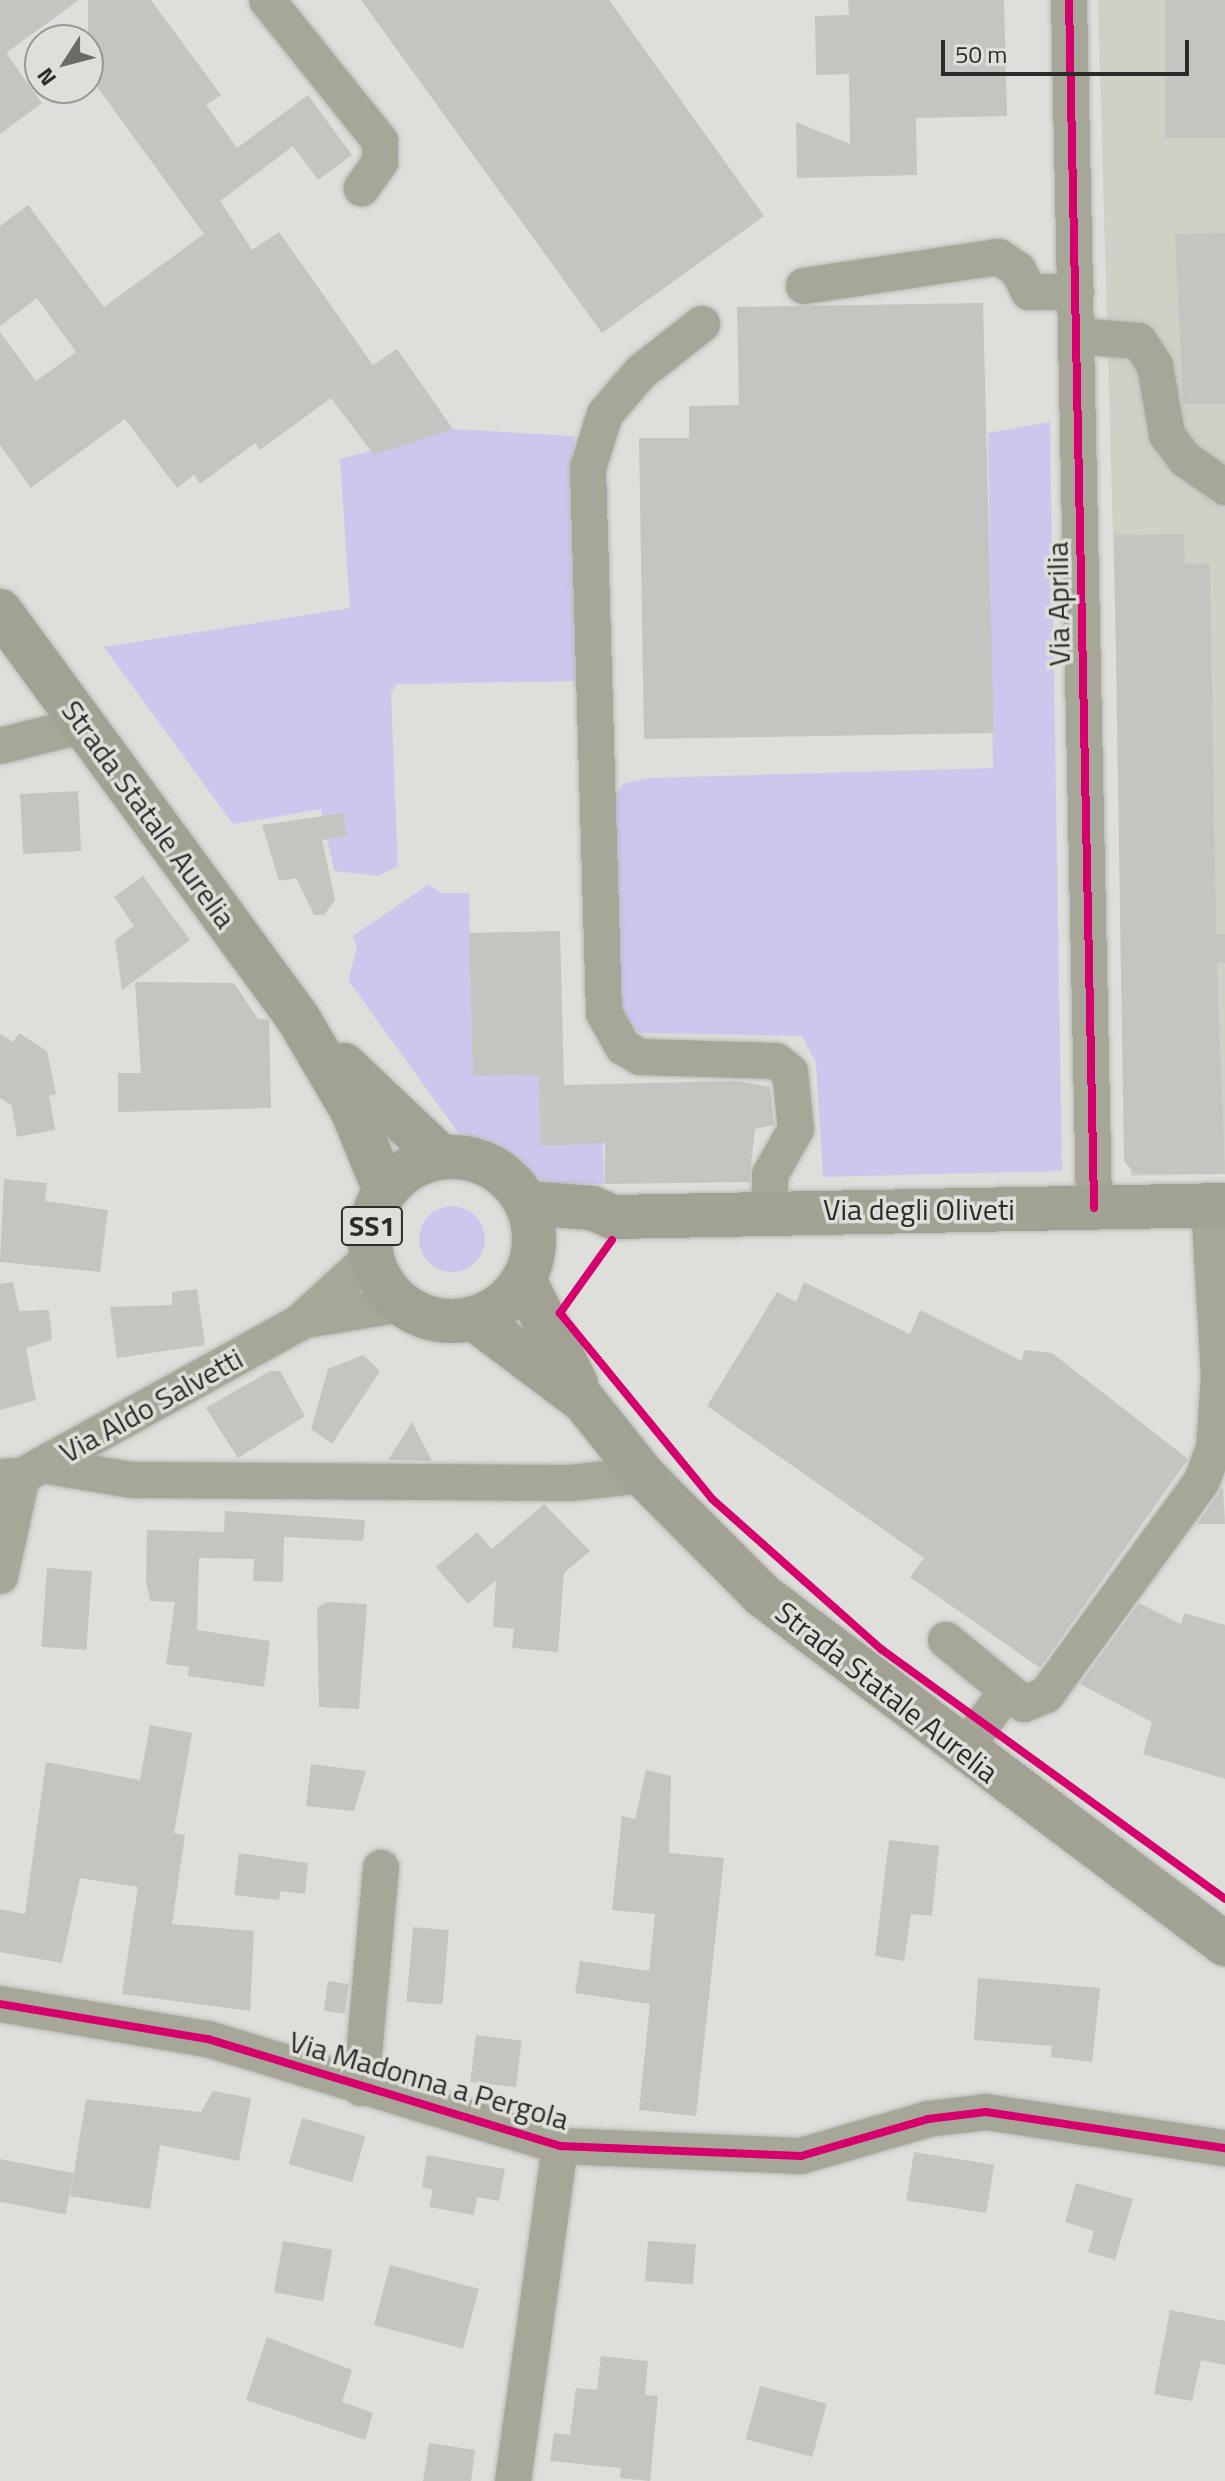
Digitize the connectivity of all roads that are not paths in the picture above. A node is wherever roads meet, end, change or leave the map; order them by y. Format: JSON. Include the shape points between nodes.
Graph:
{"nodes":[{"id":1,"x":267,"y":0,"type":"edge"},
{"id":2,"x":1069,"y":0,"type":"edge"},
{"id":3,"x":362,"y":188,"type":"dead end"},
{"id":4,"x":804,"y":286,"type":"dead end"},
{"id":5,"x":1076,"y":292,"type":"junction"},
{"id":6,"x":702,"y":324,"type":"dead end"},
{"id":7,"x":1077,"y":336,"type":"junction"},
{"id":8,"x":1225,"y":487,"type":"edge"},
{"id":9,"x":0,"y":611,"type":"edge"},
{"id":10,"x":84,"y":725,"type":"junction"},
{"id":11,"x":0,"y":746,"type":"edge"},
{"id":12,"x":298,"y":1018,"type":"junction"},
{"id":13,"x":441,"y":1157,"type":"junction"},
{"id":14,"x":385,"y":1191,"type":"junction"},
{"id":15,"x":527,"y":1203,"type":"junction"},
{"id":16,"x":1217,"y":1205,"type":"edge"},
{"id":17,"x":1094,"y":1208,"type":"junction"},
{"id":18,"x":770,"y":1210,"type":"junction"},
{"id":19,"x":613,"y":1217,"type":"junction"},
{"id":20,"x":372,"y":1256,"type":"junction"},
{"id":21,"x":529,"y":1266,"type":"junction"},
{"id":22,"x":402,"y":1304,"type":"junction"},
{"id":23,"x":473,"y":1318,"type":"junction"},
{"id":24,"x":299,"y":1323,"type":"junction"},
{"id":25,"x":584,"y":1401,"type":"junction"},
{"id":26,"x":21,"y":1473,"type":"edge"},
{"id":27,"x":643,"y":1475,"type":"junction"},
{"id":28,"x":0,"y":1576,"type":"edge"},
{"id":29,"x":946,"y":1640,"type":"dead end"},
{"id":30,"x":1007,"y":1691,"type":"junction"},
{"id":31,"x":963,"y":1751,"type":"junction"},
{"id":32,"x":381,"y":1868,"type":"dead end"},
{"id":33,"x":1225,"y":1944,"type":"edge"},
{"id":34,"x":0,"y":2004,"type":"edge"},
{"id":35,"x":361,"y":2088,"type":"junction"},
{"id":36,"x":560,"y":2146,"type":"junction"},
{"id":37,"x":1225,"y":2148,"type":"edge"},
{"id":38,"x":513,"y":2481,"type":"edge"}],
"edges":[{"from":1,"to":3,"type":"street","via":[[380,141],[380,162]]},
{"from":2,"to":5,"type":"street","name":"Via Aprilia"},
{"from":4,"to":5,"type":"street","via":[[999,257],[1018,270],[1029,292]]},
{"from":5,"to":7,"type":"street","name":"Via Aprilia"},
{"from":6,"to":18,"type":"street","via":[[641,372],[605,414],[588,468],[604,1013],[623,1047],[640,1057],[776,1061],[790,1072],[796,1129],[770,1175]]},
{"from":7,"to":8,"type":"street","via":[[1139,341],[1155,366],[1167,435],[1185,459]]},
{"from":7,"to":17,"type":"street","name":"Via Aprilia"},
{"from":9,"to":10,"type":"main road","name":"Strada Statale Aurelia","number":"SS1"},
{"from":10,"to":11,"type":"street"},
{"from":10,"to":12,"type":"main road","name":"Strada Statale Aurelia","number":"SS1"},
{"from":12,"to":13,"type":"main road","name":"Strada Statale Aurelia","number":"SS1"},
{"from":12,"to":14,"type":"main road","name":"Strada Statale Aurelia","number":"SS1","via":[[352,1110]]},
{"from":13,"to":14,"type":"main road","number":"SS1","via":[[400,1175]]},
{"from":13,"to":15,"type":"main road","via":[[491,1166]]},
{"from":14,"to":20,"type":"main road","number":"SS1","via":[[370,1233]]},
{"from":15,"to":19,"type":"main road","name":"Via degli Oliveti","via":[[592,1208]]},
{"from":15,"to":21,"type":"main road","name":"Strada Statale Aurelia"},
{"from":16,"to":17,"type":"main road","name":"Via degli Oliveti"},
{"from":16,"to":30,"type":"street","via":[[1219,1377],[1214,1448],[1202,1481],[1046,1695],[1024,1704]]},
{"from":17,"to":18,"type":"main road","name":"Via degli Oliveti"},
{"from":18,"to":19,"type":"main road","name":"Via degli Oliveti"},
{"from":19,"to":21,"type":"main road","name":"Via degli Oliveti"},
{"from":20,"to":22,"type":"main road","number":"SS1"},
{"from":20,"to":24,"type":"street","name":"Via Aldo Salvetti"},
{"from":21,"to":23,"type":"main road","via":[[511,1297]]},
{"from":21,"to":25,"type":"main road","name":"Strada Statale Aurelia"},
{"from":22,"to":23,"type":"main road","via":[[448,1321]]},
{"from":22,"to":24,"type":"street","name":"Via Aldo Salvetti"},
{"from":23,"to":25,"type":"main road","name":"Strada Statale Aurelia"},
{"from":24,"to":26,"type":"street","name":"Via Aldo Salvetti"},
{"from":25,"to":27,"type":"main road","name":"Strada Statale Aurelia"},
{"from":26,"to":27,"type":"street","via":[[132,1480],[570,1483]]},
{"from":26,"to":28,"type":"street"},
{"from":27,"to":31,"type":"main road","name":"Strada Statale Aurelia","via":[[762,1595]]},
{"from":29,"to":30,"type":"street"},
{"from":30,"to":31,"type":"street"},
{"from":31,"to":33,"type":"main road","name":"Strada Statale Aurelia"},
{"from":32,"to":35,"type":"street"},
{"from":34,"to":35,"type":"street","name":"Via Madonna a Pergola","via":[[208,2039]]},
{"from":35,"to":36,"type":"street","name":"Via Madonna a Pergola"},
{"from":36,"to":37,"type":"street","name":"Via Madonna a Pergola","via":[[801,2156],[928,2119],[986,2112]]},
{"from":36,"to":38,"type":"street"}]}
